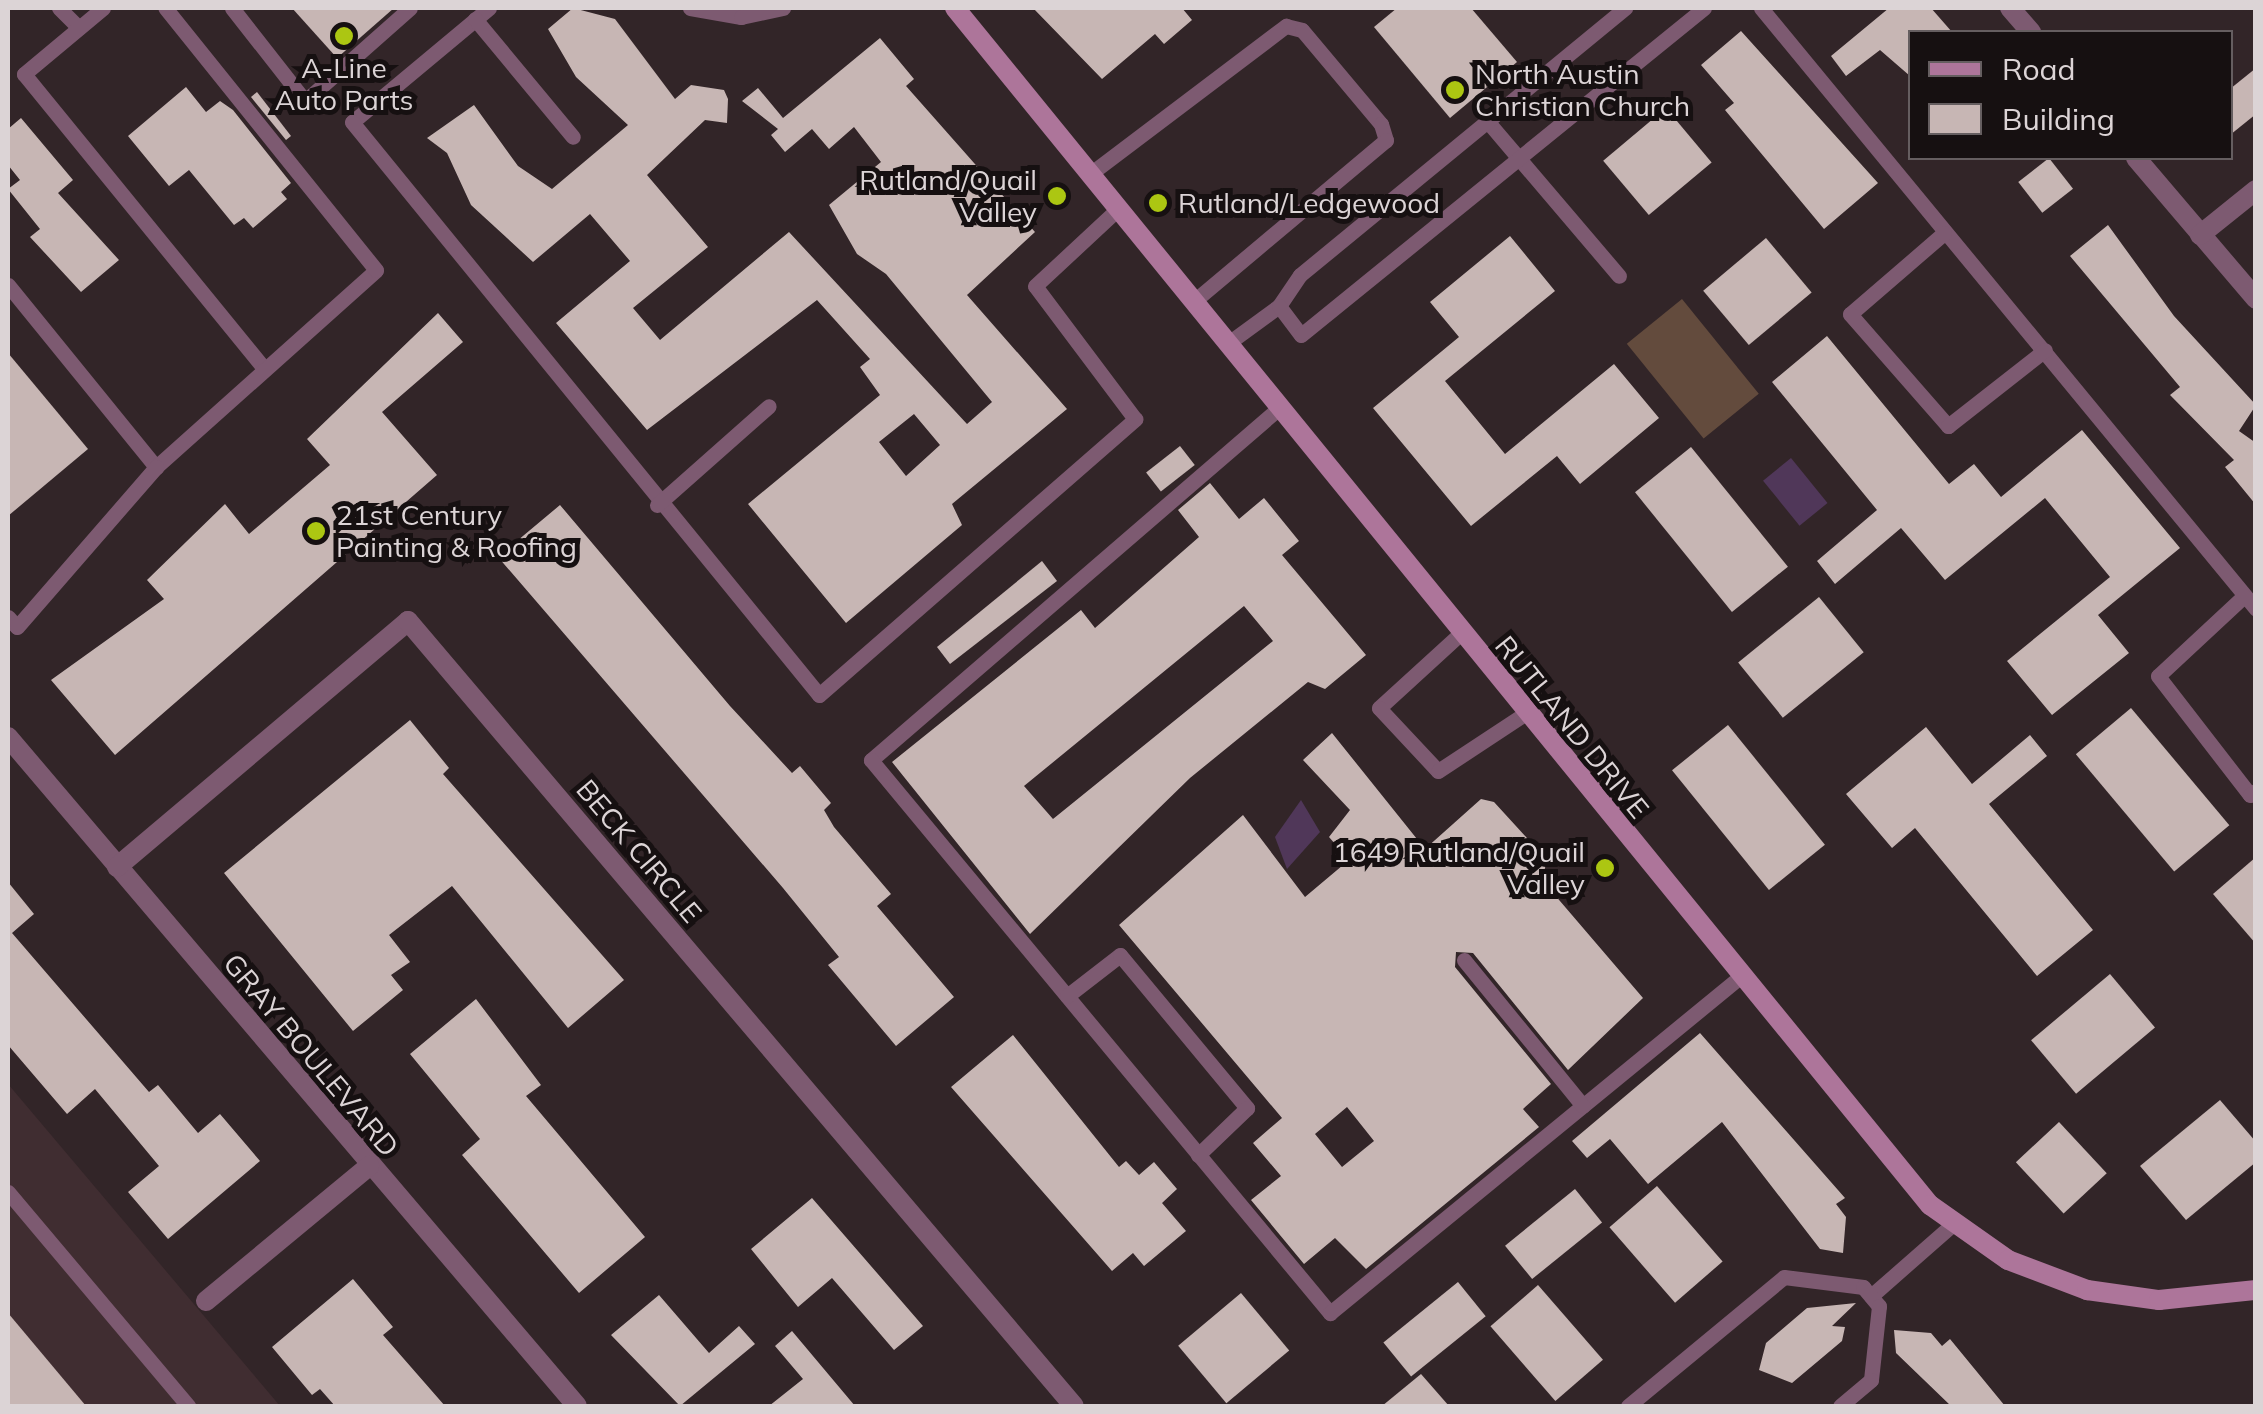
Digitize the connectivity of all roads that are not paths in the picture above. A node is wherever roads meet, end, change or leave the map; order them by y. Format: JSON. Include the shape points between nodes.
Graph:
{"nodes":[{"id":1,"x":59,"y":8,"type":"edge"},
{"id":2,"x":104,"y":8,"type":"edge"},
{"id":3,"x":165,"y":8,"type":"edge"},
{"id":4,"x":232,"y":8,"type":"edge"},
{"id":5,"x":410,"y":8,"type":"edge"},
{"id":6,"x":489,"y":8,"type":"edge"},
{"id":7,"x":690,"y":8,"type":"edge"},
{"id":8,"x":783,"y":8,"type":"edge"},
{"id":9,"x":955,"y":8,"type":"edge"},
{"id":10,"x":1626,"y":8,"type":"edge"},
{"id":11,"x":1704,"y":8,"type":"edge"},
{"id":12,"x":1762,"y":8,"type":"edge"},
{"id":13,"x":2010,"y":8,"type":"edge"},
{"id":14,"x":474,"y":19,"type":"junction"},
{"id":15,"x":79,"y":28,"type":"junction"},
{"id":16,"x":2029,"y":30,"type":"edge"},
{"id":17,"x":1488,"y":122,"type":"junction"},
{"id":18,"x":573,"y":137,"type":"dead end"},
{"id":19,"x":2138,"y":160,"type":"edge"},
{"id":20,"x":1520,"y":162,"type":"junction"},
{"id":21,"x":1090,"y":174,"type":"junction"},
{"id":22,"x":2256,"y":190,"type":"edge"},
{"id":23,"x":1118,"y":209,"type":"junction"},
{"id":24,"x":1944,"y":233,"type":"junction"},
{"id":25,"x":2200,"y":235,"type":"junction"},
{"id":26,"x":1619,"y":276,"type":"dead end"},
{"id":27,"x":8,"y":286,"type":"edge"},
{"id":28,"x":2256,"y":299,"type":"edge"},
{"id":29,"x":1194,"y":302,"type":"junction"},
{"id":30,"x":1278,"y":306,"type":"junction"},
{"id":31,"x":1227,"y":344,"type":"junction"},
{"id":32,"x":2045,"y":350,"type":"junction"},
{"id":33,"x":265,"y":369,"type":"junction"},
{"id":34,"x":768,"y":406,"type":"dead end"},
{"id":35,"x":1279,"y":408,"type":"junction"},
{"id":36,"x":156,"y":467,"type":"junction"},
{"id":37,"x":656,"y":505,"type":"junction"},
{"id":38,"x":2244,"y":596,"type":"junction"},
{"id":39,"x":2256,"y":610,"type":"edge"},
{"id":40,"x":8,"y":617,"type":"edge"},
{"id":41,"x":1461,"y":633,"type":"junction"},
{"id":42,"x":1526,"y":712,"type":"junction"},
{"id":43,"x":8,"y":736,"type":"edge"},
{"id":44,"x":2256,"y":791,"type":"edge"},
{"id":45,"x":118,"y":867,"type":"junction"},
{"id":46,"x":1464,"y":960,"type":"dead end"},
{"id":47,"x":1740,"y":976,"type":"junction"},
{"id":48,"x":1067,"y":996,"type":"junction"},
{"id":49,"x":1583,"y":1106,"type":"junction"},
{"id":50,"x":1198,"y":1155,"type":"junction"},
{"id":51,"x":368,"y":1166,"type":"junction"},
{"id":52,"x":8,"y":1192,"type":"edge"},
{"id":53,"x":1953,"y":1224,"type":"junction"},
{"id":54,"x":2256,"y":1290,"type":"edge"},
{"id":55,"x":1870,"y":1296,"type":"junction"},
{"id":56,"x":206,"y":1302,"type":"dead end"},
{"id":57,"x":188,"y":1406,"type":"edge"},
{"id":58,"x":576,"y":1406,"type":"edge"},
{"id":59,"x":1074,"y":1406,"type":"edge"},
{"id":60,"x":1628,"y":1406,"type":"edge"},
{"id":61,"x":1840,"y":1406,"type":"edge"}],
"edges":[{"from":1,"to":15,"type":"lane"},
{"from":2,"to":15,"type":"lane"},
{"from":3,"to":33,"type":"lane","via":[[376,270]]},
{"from":4,"to":5,"type":"lane","via":[[305,101]]},
{"from":6,"to":14,"type":"lane"},
{"from":7,"to":8,"type":"lane","via":[[741,17]]},
{"from":9,"to":21,"type":"street","name":"RUTLAND DRIVE"},
{"from":10,"to":17,"type":"lane"},
{"from":11,"to":20,"type":"lane"},
{"from":12,"to":24,"type":"lane"},
{"from":13,"to":16,"type":"street"},
{"from":14,"to":18,"type":"lane"},
{"from":14,"to":37,"type":"lane","via":[[352,122]]},
{"from":15,"to":33,"type":"lane","via":[[24,74]]},
{"from":17,"to":20,"type":"lane"},
{"from":17,"to":30,"type":"lane","via":[[1300,275]]},
{"from":19,"to":25,"type":"street"},
{"from":20,"to":26,"type":"lane"},
{"from":20,"to":30,"type":"lane","via":[[1301,335]]},
{"from":21,"to":23,"type":"street","name":"RUTLAND DRIVE"},
{"from":21,"to":29,"type":"lane","via":[[1286,26],[1302,30],[1380,124],[1386,140]]},
{"from":22,"to":25,"type":"street"},
{"from":23,"to":29,"type":"street","name":"RUTLAND DRIVE"},
{"from":23,"to":37,"type":"lane","via":[[1035,286],[1135,419],[818,695]]},
{"from":24,"to":32,"type":"lane"},
{"from":24,"to":32,"type":"lane","via":[[1850,314],[1948,426]]},
{"from":25,"to":28,"type":"street"},
{"from":27,"to":36,"type":"lane"},
{"from":29,"to":31,"type":"street","name":"RUTLAND DRIVE"},
{"from":30,"to":31,"type":"lane"},
{"from":31,"to":35,"type":"street","name":"RUTLAND DRIVE"},
{"from":32,"to":38,"type":"lane"},
{"from":33,"to":36,"type":"lane"},
{"from":34,"to":37,"type":"lane"},
{"from":35,"to":41,"type":"street","name":"RUTLAND DRIVE"},
{"from":35,"to":48,"type":"lane","via":[[872,760]]},
{"from":36,"to":40,"type":"lane","via":[[17,627]]},
{"from":38,"to":39,"type":"lane"},
{"from":38,"to":44,"type":"lane","via":[[2158,676],[2250,795]]},
{"from":41,"to":42,"type":"street","name":"RUTLAND DRIVE"},
{"from":41,"to":42,"type":"lane","via":[[1379,708],[1438,771]]},
{"from":42,"to":47,"type":"street","name":"RUTLAND DRIVE"},
{"from":43,"to":45,"type":"street","name":"GRAY BOULEVARD"},
{"from":45,"to":51,"type":"street","name":"GRAY BOULEVARD"},
{"from":45,"to":59,"type":"street","name":"BECK CIRCLE","via":[[408,621]]},
{"from":46,"to":49,"type":"lane"},
{"from":47,"to":49,"type":"lane"},
{"from":47,"to":53,"type":"street","name":"RUTLAND DRIVE","via":[[1896,1170]]},
{"from":48,"to":50,"type":"lane"},
{"from":48,"to":50,"type":"lane","via":[[1120,954],[1146,985],[1247,1108]]},
{"from":49,"to":50,"type":"lane","via":[[1330,1314]]},
{"from":51,"to":56,"type":"street"},
{"from":51,"to":58,"type":"street","name":"GRAY BOULEVARD"},
{"from":52,"to":57,"type":"lane"},
{"from":53,"to":54,"type":"street","name":"RUTLAND DRIVE","via":[[2008,1260],[2087,1290],[2160,1300]]},
{"from":53,"to":55,"type":"lane"},
{"from":55,"to":60,"type":"lane","via":[[1863,1287],[1784,1277]]},
{"from":55,"to":61,"type":"lane","via":[[1879,1306],[1870,1380]]}]}
